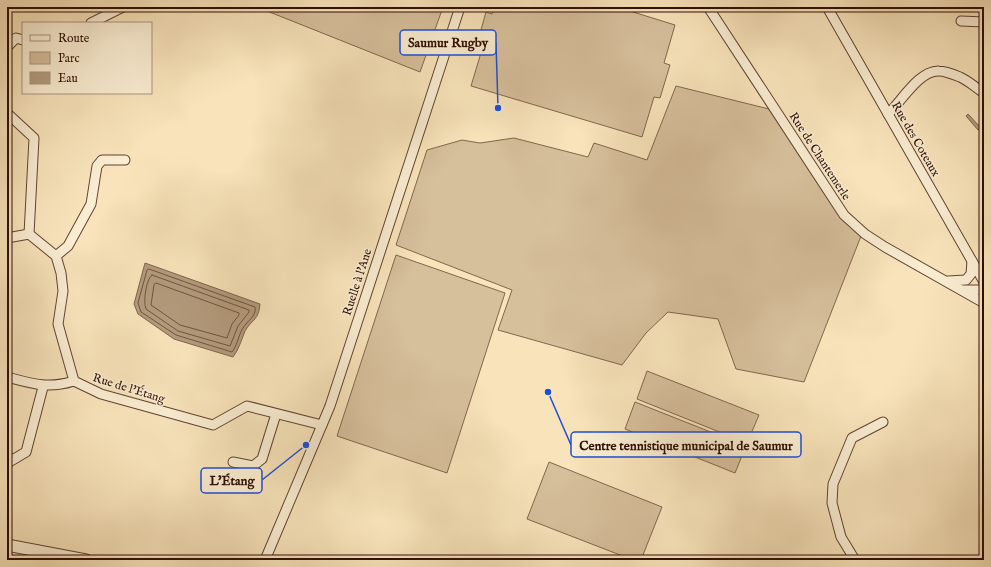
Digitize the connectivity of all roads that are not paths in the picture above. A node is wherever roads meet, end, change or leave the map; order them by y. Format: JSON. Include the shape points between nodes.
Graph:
{"nodes":[{"id":1,"x":123,"y":7,"type":"edge"},
{"id":2,"x":460,"y":7,"type":"edge"},
{"id":3,"x":708,"y":7,"type":"edge"},
{"id":4,"x":827,"y":7,"type":"edge"},
{"id":5,"x":961,"y":21,"type":"dead end"},
{"id":6,"x":95,"y":22,"type":"edge"},
{"id":7,"x":984,"y":22,"type":"edge"},
{"id":8,"x":22,"y":40,"type":"edge"},
{"id":9,"x":7,"y":47,"type":"edge"},
{"id":10,"x":984,"y":93,"type":"edge"},
{"id":11,"x":7,"y":110,"type":"edge"},
{"id":12,"x":7,"y":113,"type":"edge"},
{"id":13,"x":888,"y":114,"type":"junction"},
{"id":14,"x":125,"y":160,"type":"dead end"},
{"id":15,"x":29,"y":234,"type":"junction"},
{"id":16,"x":7,"y":238,"type":"edge"},
{"id":17,"x":56,"y":256,"type":"junction"},
{"id":18,"x":972,"y":261,"type":"junction"},
{"id":19,"x":948,"y":281,"type":"junction"},
{"id":20,"x":984,"y":283,"type":"edge"},
{"id":21,"x":962,"y":290,"type":"junction"},
{"id":22,"x":984,"y":303,"type":"edge"},
{"id":23,"x":7,"y":378,"type":"edge"},
{"id":24,"x":74,"y":382,"type":"junction"},
{"id":25,"x":43,"y":386,"type":"junction"},
{"id":26,"x":276,"y":414,"type":"junction"},
{"id":27,"x":883,"y":422,"type":"dead end"},
{"id":28,"x":322,"y":425,"type":"junction"},
{"id":29,"x":9,"y":462,"type":"dead end"},
{"id":30,"x":233,"y":462,"type":"dead end"},
{"id":31,"x":7,"y":545,"type":"edge"},
{"id":32,"x":86,"y":560,"type":"edge"},
{"id":33,"x":265,"y":560,"type":"edge"},
{"id":34,"x":855,"y":560,"type":"edge"}],
"edges":[{"from":1,"to":6,"type":"street"},
{"from":2,"to":28,"type":"street","name":"Ruelle à l'Ane"},
{"from":3,"to":19,"type":"street","name":"Rue de Chantemerle","via":[[844,215],[865,234],[885,247]]},
{"from":4,"to":13,"type":"street","name":"Rue des Coteaux"},
{"from":5,"to":7,"type":"street"},
{"from":8,"to":9,"type":"street","via":[[16,38]]},
{"from":10,"to":13,"type":"street","via":[[961,78],[939,71],[929,73],[914,84]]},
{"from":11,"to":12,"type":"street"},
{"from":12,"to":15,"type":"street","via":[[34,138]]},
{"from":13,"to":18,"type":"street","name":"Rue des Coteaux"},
{"from":14,"to":17,"type":"street","via":[[102,160],[97,166],[91,204],[68,246]]},
{"from":15,"to":16,"type":"street"},
{"from":15,"to":17,"type":"street"},
{"from":17,"to":24,"type":"street","name":"Rue de l'Étang","via":[[63,291],[58,324]]},
{"from":18,"to":19,"type":"street","via":[[971,274],[966,280]]},
{"from":18,"to":20,"type":"street","name":"Rue des Coteaux"},
{"from":19,"to":20,"type":"street","name":"Rue de Chantemerle","via":[[965,284]]},
{"from":19,"to":21,"type":"street","name":"Rue de Chantemerle"},
{"from":20,"to":21,"type":"street","via":[[981,290]]},
{"from":21,"to":22,"type":"street","name":"Rue de Chantemerle"},
{"from":23,"to":25,"type":"street"},
{"from":24,"to":25,"type":"street","via":[[59,386]]},
{"from":24,"to":26,"type":"street","name":"Rue de l'Étang","via":[[101,394],[213,424],[247,406]]},
{"from":25,"to":29,"type":"street","via":[[26,452]]},
{"from":26,"to":28,"type":"street","name":"Rue de l'Étang"},
{"from":26,"to":30,"type":"street","via":[[262,459],[253,466]]},
{"from":27,"to":34,"type":"street","via":[[852,438],[833,484],[832,503],[841,537]]},
{"from":28,"to":33,"type":"street","name":"Ruelle à l'Ane"},
{"from":31,"to":32,"type":"street"}]}
